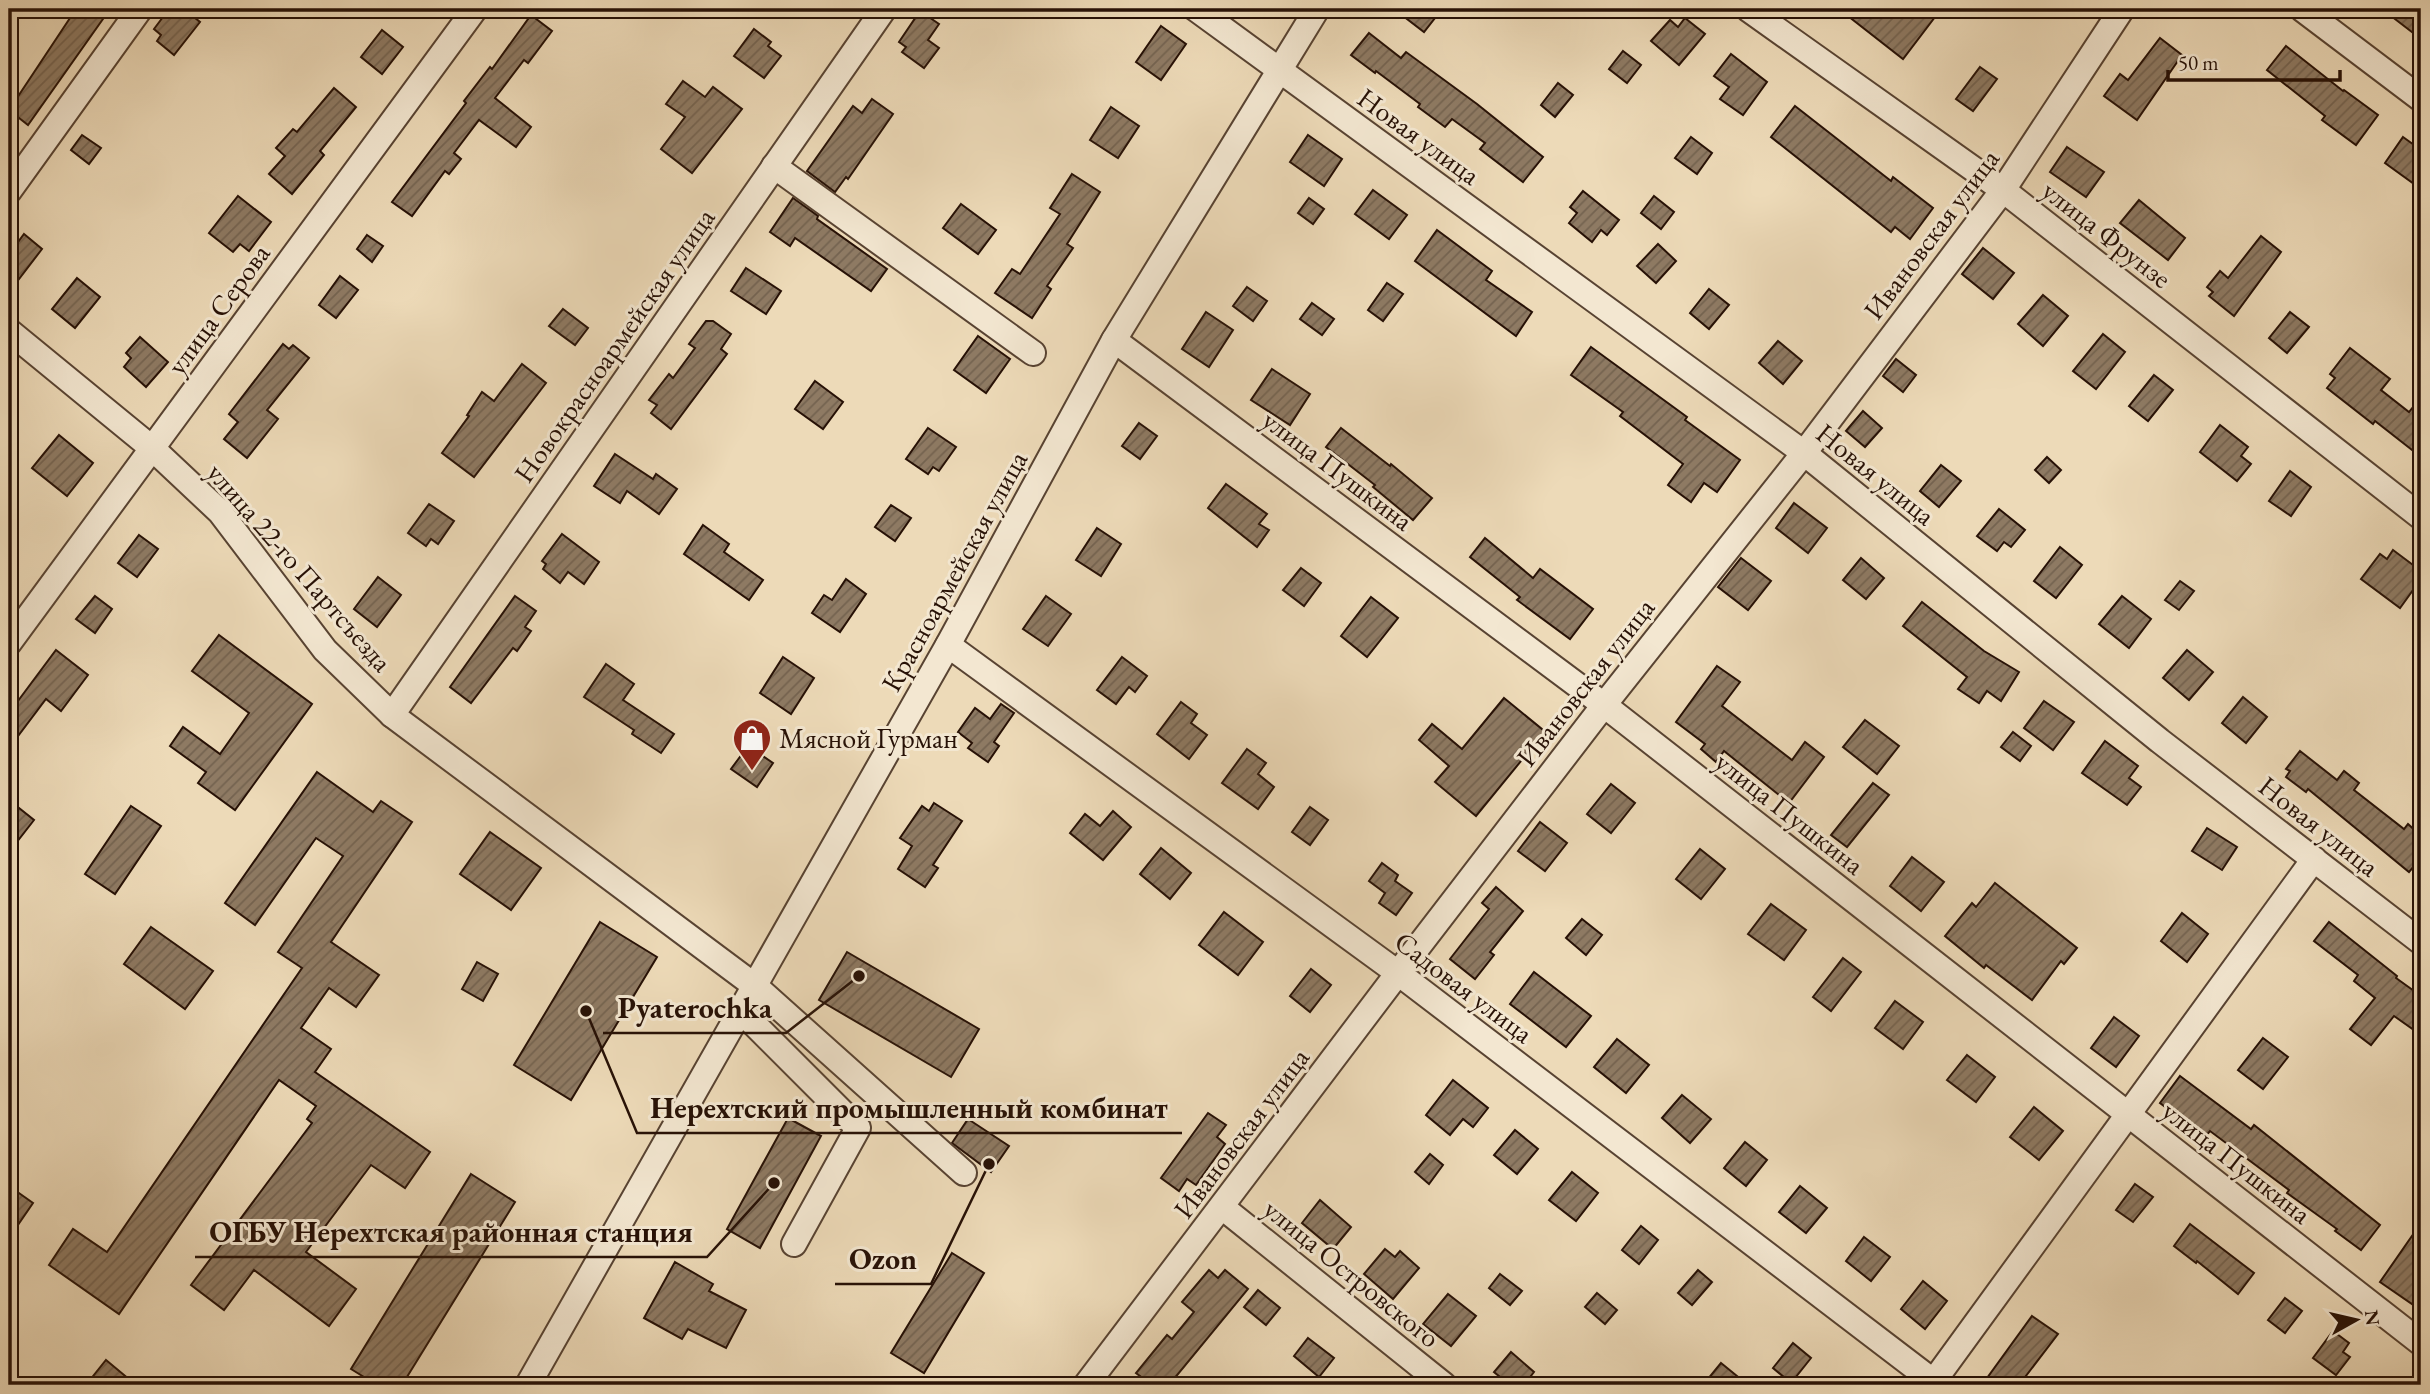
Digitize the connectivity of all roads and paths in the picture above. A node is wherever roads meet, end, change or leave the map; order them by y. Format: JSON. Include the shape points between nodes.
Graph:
{"nodes":[{"id":1,"x":140,"y":9,"type":"edge"},
{"id":2,"x":475,"y":9,"type":"edge"},
{"id":3,"x":884,"y":9,"type":"edge"},
{"id":4,"x":1196,"y":9,"type":"edge"},
{"id":5,"x":1317,"y":9,"type":"edge"},
{"id":6,"x":1748,"y":9,"type":"edge"},
{"id":7,"x":2122,"y":9,"type":"edge"},
{"id":8,"x":2302,"y":9,"type":"edge"},
{"id":9,"x":1279,"y":71,"type":"junction"},
{"id":10,"x":2421,"y":99,"type":"edge"},
{"id":11,"x":774,"y":166,"type":"junction"},
{"id":12,"x":2003,"y":190,"type":"junction"},
{"id":13,"x":9,"y":191,"type":"edge"},
{"id":14,"x":9,"y":331,"type":"edge"},
{"id":15,"x":1114,"y":340,"type":"junction"},
{"id":16,"x":1033,"y":353,"type":"dead end"},
{"id":17,"x":153,"y":449,"type":"junction"},
{"id":18,"x":1804,"y":453,"type":"junction"},
{"id":19,"x":2421,"y":517,"type":"edge"},
{"id":20,"x":9,"y":643,"type":"edge"},
{"id":21,"x":948,"y":645,"type":"junction"},
{"id":22,"x":1604,"y":705,"type":"junction"},
{"id":23,"x":392,"y":715,"type":"junction"},
{"id":24,"x":2314,"y":859,"type":"junction"},
{"id":25,"x":2421,"y":942,"type":"edge"},
{"id":26,"x":1398,"y":973,"type":"junction"},
{"id":27,"x":755,"y":986,"type":"junction"},
{"id":28,"x":741,"y":1011,"type":"junction"},
{"id":29,"x":2128,"y":1115,"type":"junction"},
{"id":30,"x":964,"y":1173,"type":"dead end"},
{"id":31,"x":1222,"y":1207,"type":"junction"},
{"id":32,"x":794,"y":1244,"type":"dead end"},
{"id":33,"x":2421,"y":1343,"type":"edge"},
{"id":34,"x":1934,"y":1384,"type":"edge"},
{"id":35,"x":528,"y":1385,"type":"edge"},
{"id":36,"x":1086,"y":1385,"type":"edge"},
{"id":37,"x":1444,"y":1385,"type":"edge"}],
"edges":[{"from":1,"to":13,"type":"street"},
{"from":2,"to":17,"type":"street","name":"улица Серова"},
{"from":3,"to":11,"type":"street","name":"Новокрасноармейская улица"},
{"from":4,"to":9,"type":"street","name":"Новая улица"},
{"from":5,"to":9,"type":"street","name":"Красноармейская улица"},
{"from":6,"to":12,"type":"street","name":"улица Фрунзе"},
{"from":7,"to":12,"type":"street","name":"Ивановская улица"},
{"from":8,"to":10,"type":"street"},
{"from":9,"to":15,"type":"street","name":"Красноармейская улица"},
{"from":9,"to":18,"type":"street","name":"Новая улица"},
{"from":11,"to":16,"type":"street"},
{"from":11,"to":23,"type":"street","name":"Новокрасноармейская улица"},
{"from":12,"to":18,"type":"street","name":"Ивановская улица"},
{"from":12,"to":19,"type":"street","name":"улица Фрунзе"},
{"from":14,"to":17,"type":"street","name":"улица 22-го Партсъезда"},
{"from":15,"to":21,"type":"street","name":"Красноармейская улица"},
{"from":15,"to":22,"type":"street","name":"улица Пушкина"},
{"from":17,"to":20,"type":"street","name":"улица Серова"},
{"from":17,"to":23,"type":"street","name":"улица 22-го Партсъезда","via":[[220,512],[326,650]]},
{"from":18,"to":22,"type":"street","name":"Ивановская улица"},
{"from":18,"to":24,"type":"street","name":"Новая улица","via":[[2160,741]]},
{"from":21,"to":26,"type":"street","name":"Садовая улица"},
{"from":21,"to":27,"type":"street","name":"Красноармейская улица"},
{"from":22,"to":26,"type":"street","name":"Ивановская улица"},
{"from":22,"to":29,"type":"street","name":"улица Пушкина"},
{"from":23,"to":27,"type":"street","name":"улица 22-го Партсъезда"},
{"from":24,"to":25,"type":"street","name":"Новая улица"},
{"from":24,"to":29,"type":"street"},
{"from":26,"to":31,"type":"street","name":"Ивановская улица"},
{"from":26,"to":34,"type":"street","name":"Садовая улица"},
{"from":27,"to":28,"type":"street","name":"Красноармейская улица"},
{"from":27,"to":30,"type":"street","name":"улица 22-го Партсъезда"},
{"from":28,"to":32,"type":"street","via":[[858,1128]]},
{"from":28,"to":35,"type":"street","name":"Красноармейская улица"},
{"from":29,"to":33,"type":"street","name":"улица Пушкина"},
{"from":29,"to":34,"type":"street"},
{"from":31,"to":36,"type":"street","name":"Ивановская улица"},
{"from":31,"to":37,"type":"street","name":"улица Островского"}]}
